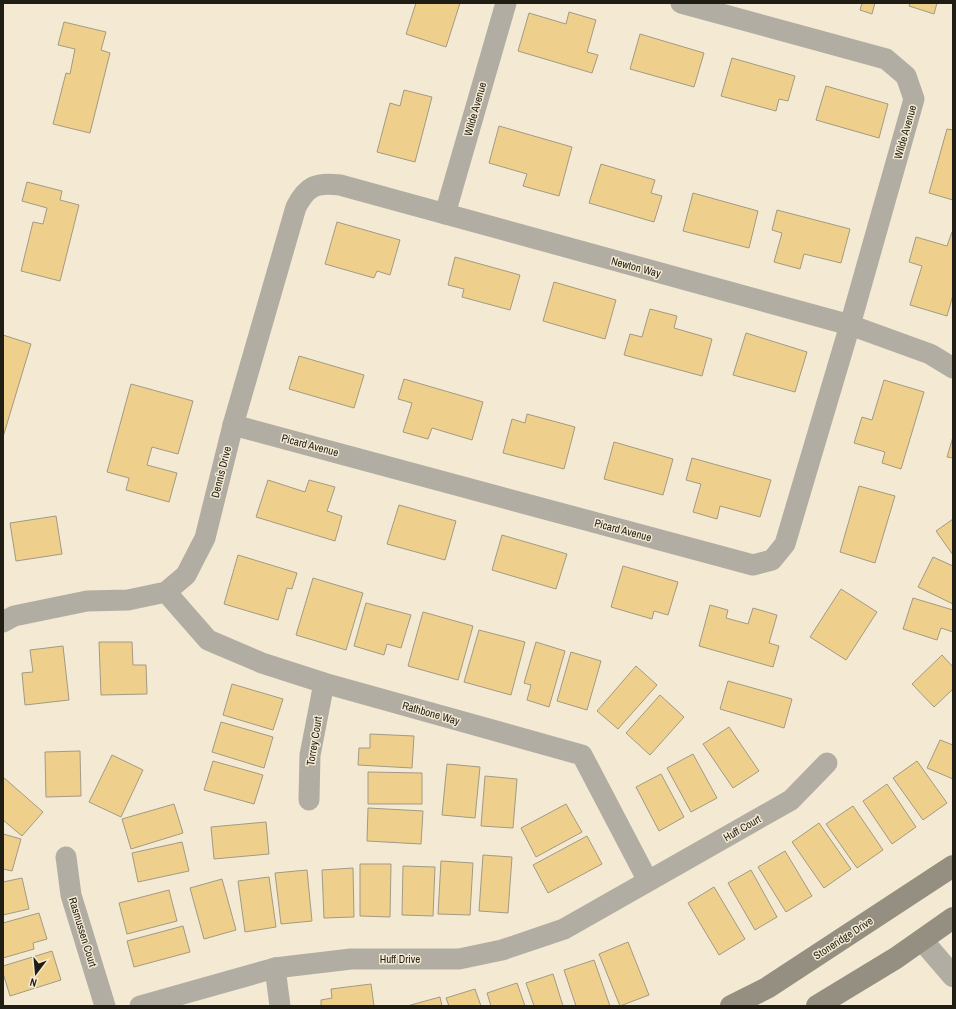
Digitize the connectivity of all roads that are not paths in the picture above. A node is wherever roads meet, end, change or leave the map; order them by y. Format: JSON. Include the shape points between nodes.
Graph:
{"nodes":[{"id":1,"x":506,"y":3,"type":"edge"},
{"id":2,"x":681,"y":3,"type":"edge"},
{"id":3,"x":313,"y":186,"type":"joint"},
{"id":4,"x":445,"y":214,"type":"junction"},
{"id":5,"x":850,"y":325,"type":"junction"},
{"id":6,"x":953,"y":368,"type":"edge"},
{"id":7,"x":233,"y":425,"type":"junction"},
{"id":8,"x":166,"y":592,"type":"junction"},
{"id":9,"x":3,"y":622,"type":"edge"},
{"id":10,"x":324,"y":683,"type":"junction"},
{"id":11,"x":827,"y":763,"type":"dead end"},
{"id":12,"x":309,"y":800,"type":"dead end"},
{"id":13,"x":66,"y":857,"type":"dead end"},
{"id":14,"x":953,"y":866,"type":"edge"},
{"id":15,"x":648,"y":881,"type":"junction"},
{"id":16,"x":953,"y":918,"type":"edge"},
{"id":17,"x":922,"y":940,"type":"junction"},
{"id":18,"x":275,"y":968,"type":"junction"},
{"id":19,"x":953,"y":976,"type":"edge"},
{"id":20,"x":105,"y":1006,"type":"edge"},
{"id":21,"x":140,"y":1006,"type":"edge"},
{"id":22,"x":280,"y":1006,"type":"edge"},
{"id":23,"x":731,"y":1006,"type":"edge"},
{"id":24,"x":817,"y":1006,"type":"edge"}],
"edges":[{"from":1,"to":4,"type":"street","name":"Wilde Avenue"},
{"from":2,"to":5,"type":"street","name":"Wilde Avenue","via":[[886,59],[906,76],[914,99]]},
{"from":3,"to":4,"type":"street","name":"Newton Way","via":[[326,183],[340,185]]},
{"from":3,"to":7,"type":"street","name":"Dennis Drive","via":[[303,195],[296,207]]},
{"from":4,"to":5,"type":"street","name":"Newton Way"},
{"from":5,"to":6,"type":"street","name":"Newton Way","via":[[930,354]]},
{"from":5,"to":7,"type":"street","name":"Picard Avenue","via":[[785,544],[772,560],[753,565]]},
{"from":7,"to":8,"type":"street","name":"Dennis Drive","via":[[205,538],[186,575]]},
{"from":8,"to":9,"type":"street","name":"Dennis Drive","via":[[128,600],[87,601],[14,616]]},
{"from":8,"to":10,"type":"street","name":"Rathbone Way","via":[[208,640],[262,663]]},
{"from":10,"to":12,"type":"street","name":"Torrey Court","via":[[310,755]]},
{"from":10,"to":15,"type":"street","name":"Rathbone Way","via":[[582,755]]},
{"from":11,"to":15,"type":"street","name":"Huff Court","via":[[791,800]]},
{"from":13,"to":20,"type":"street","name":"Rasmussen Court","via":[[71,895]]},
{"from":14,"to":23,"type":"main road","name":"Stoneridge Drive","via":[[768,988]]},
{"from":15,"to":18,"type":"street","name":"Huff Drive","via":[[564,929],[502,950],[459,959],[351,960]]},
{"from":16,"to":17,"type":"main road"},
{"from":17,"to":19,"type":"street"},
{"from":17,"to":24,"type":"main road"},
{"from":18,"to":21,"type":"street","name":"Huff Drive"},
{"from":18,"to":22,"type":"street"}]}
